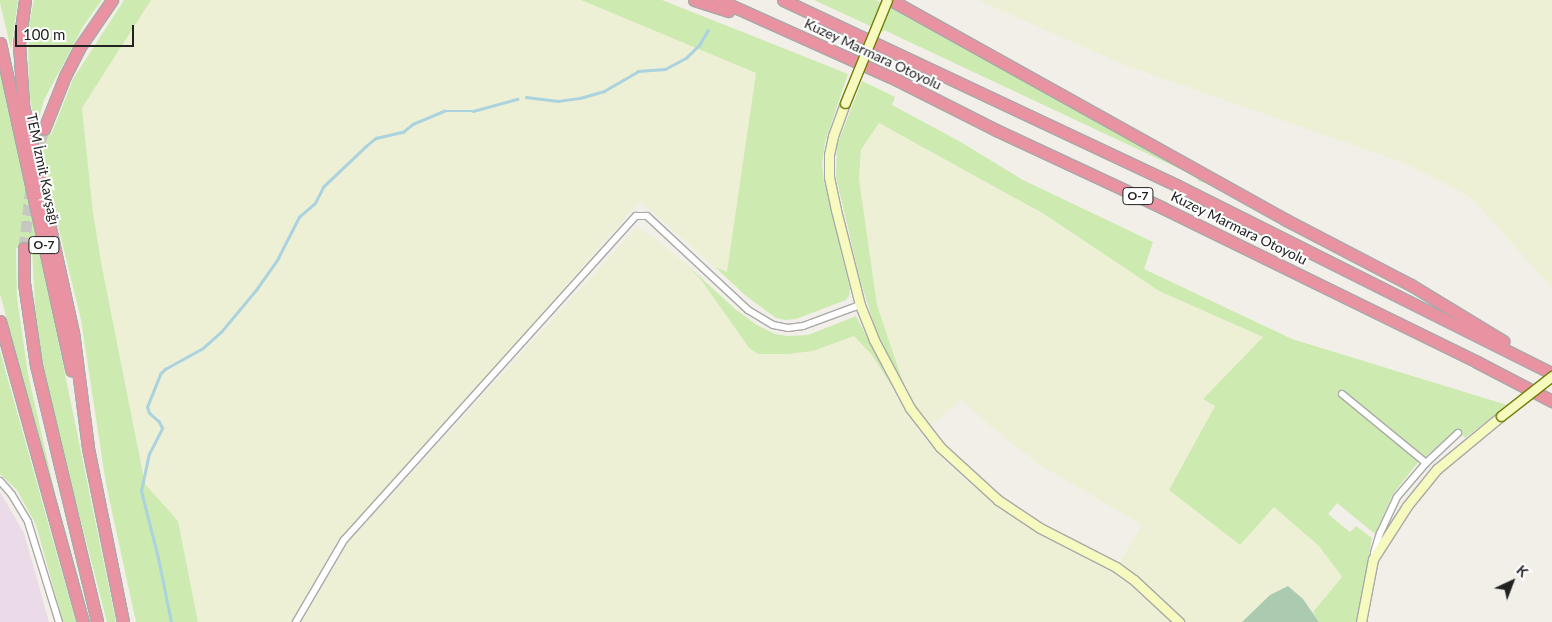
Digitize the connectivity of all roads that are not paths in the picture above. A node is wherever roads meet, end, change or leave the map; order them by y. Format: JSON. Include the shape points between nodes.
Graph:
{"nodes":[{"id":1,"x":25,"y":0,"type":"edge"},
{"id":2,"x":112,"y":0,"type":"edge"},
{"id":3,"x":694,"y":0,"type":"edge"},
{"id":4,"x":719,"y":0,"type":"edge"},
{"id":5,"x":782,"y":0,"type":"edge"},
{"id":6,"x":889,"y":0,"type":"edge"},
{"id":7,"x":786,"y":30,"type":"junction"},
{"id":8,"x":0,"y":42,"type":"edge"},
{"id":9,"x":44,"y":129,"type":"tunnel mouth"},
{"id":10,"x":24,"y":248,"type":"tunnel mouth"},
{"id":11,"x":860,"y":305,"type":"junction"},
{"id":12,"x":0,"y":321,"type":"edge"},
{"id":13,"x":1552,"y":373,"type":"edge"},
{"id":14,"x":1342,"y":394,"type":"dead end"},
{"id":15,"x":1552,"y":401,"type":"edge"},
{"id":16,"x":1458,"y":433,"type":"dead end"},
{"id":17,"x":88,"y":448,"type":"junction"},
{"id":18,"x":1426,"y":463,"type":"junction"},
{"id":19,"x":0,"y":481,"type":"edge"},
{"id":20,"x":1373,"y":559,"type":"junction"},
{"id":21,"x":59,"y":622,"type":"edge"},
{"id":22,"x":83,"y":622,"type":"edge"},
{"id":23,"x":97,"y":622,"type":"edge"},
{"id":24,"x":123,"y":622,"type":"edge"},
{"id":25,"x":296,"y":622,"type":"edge"},
{"id":26,"x":1179,"y":622,"type":"edge"},
{"id":27,"x":1361,"y":622,"type":"edge"}],
"edges":[{"from":1,"to":17,"type":"highway","via":[[19,44],[23,105],[73,332]]},
{"from":2,"to":9,"type":"highway","via":[[79,48]]},
{"from":3,"to":7,"type":"highway"},
{"from":4,"to":7,"type":"highway","name":"Kuzey Marmara Otoyolu","number":"O-7"},
{"from":5,"to":13,"type":"highway","name":"Kuzey Marmara Otoyolu","number":"O-7","via":[[1176,185]]},
{"from":6,"to":11,"type":"street","bridge":true,"via":[[833,136],[829,177]]},
{"from":6,"to":13,"type":"highway","via":[[1286,220],[1411,285]]},
{"from":7,"to":15,"type":"highway","name":"Kuzey Marmara Otoyolu","number":"O-7","via":[[1163,208]]},
{"from":8,"to":17,"type":"highway","name":"TEM İzmit Kavşağı","number":"O-7"},
{"from":10,"to":23,"type":"highway","via":[[24,283],[36,365]]},
{"from":11,"to":25,"type":"street","via":[[803,326],[773,325],[748,310],[647,216],[636,216],[344,540]]},
{"from":11,"to":26,"type":"street","via":[[874,340],[910,408],[956,464],[1017,514],[1116,567]]},
{"from":12,"to":22,"type":"highway"},
{"from":13,"to":20,"type":"street","bridge":true,"via":[[1457,451],[1427,481]]},
{"from":14,"to":18,"type":"street"},
{"from":16,"to":18,"type":"street"},
{"from":17,"to":24,"type":"highway","number":"O-7"},
{"from":18,"to":20,"type":"street","via":[[1397,497],[1380,533]]},
{"from":19,"to":21,"type":"street","via":[[28,522]]},
{"from":20,"to":27,"type":"street"}]}
